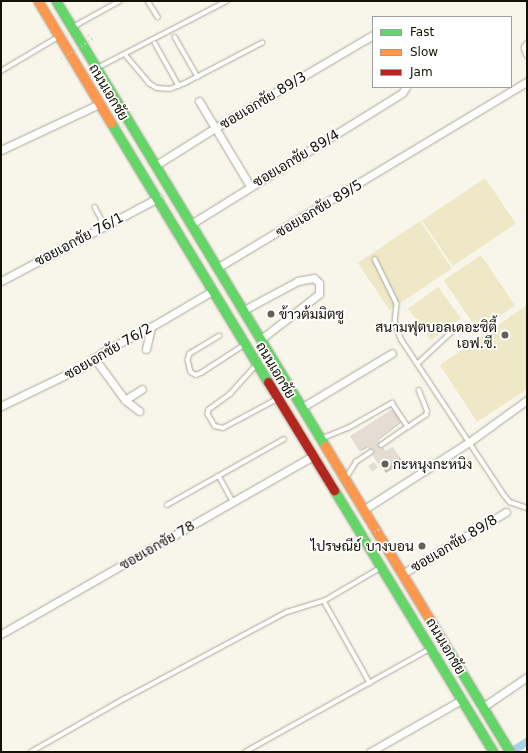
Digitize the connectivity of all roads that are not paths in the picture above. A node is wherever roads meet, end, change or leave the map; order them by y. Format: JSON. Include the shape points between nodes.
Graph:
{"nodes":[{"id":1,"x":38,"y":1,"type":"edge"},
{"id":2,"x":56,"y":1,"type":"edge"},
{"id":3,"x":120,"y":1,"type":"edge"},
{"id":4,"x":148,"y":1,"type":"edge"},
{"id":5,"x":227,"y":1,"type":"edge"},
{"id":6,"x":158,"y":17,"type":"dead end"},
{"id":7,"x":72,"y":27,"type":"junction"},
{"id":8,"x":59,"y":36,"type":"junction"},
{"id":9,"x":372,"y":36,"type":"edge"},
{"id":10,"x":175,"y":37,"type":"dead end"},
{"id":11,"x":156,"y":43,"type":"dead end"},
{"id":12,"x":262,"y":43,"type":"dead end"},
{"id":13,"x":527,"y":44,"type":"edge"},
{"id":14,"x":125,"y":54,"type":"junction"},
{"id":15,"x":527,"y":54,"type":"edge"},
{"id":16,"x":97,"y":68,"type":"junction"},
{"id":17,"x":1,"y":71,"type":"edge"},
{"id":18,"x":198,"y":77,"type":"junction"},
{"id":19,"x":527,"y":82,"type":"edge"},
{"id":20,"x":179,"y":86,"type":"junction"},
{"id":21,"x":404,"y":90,"type":"edge"},
{"id":22,"x":199,"y":101,"type":"dead end"},
{"id":23,"x":99,"y":104,"type":"junction"},
{"id":24,"x":215,"y":128,"type":"junction"},
{"id":25,"x":1,"y":150,"type":"edge"},
{"id":26,"x":156,"y":165,"type":"junction"},
{"id":27,"x":250,"y":186,"type":"junction"},
{"id":28,"x":158,"y":198,"type":"junction"},
{"id":29,"x":95,"y":207,"type":"dead end"},
{"id":30,"x":191,"y":224,"type":"junction"},
{"id":31,"x":105,"y":226,"type":"junction"},
{"id":32,"x":375,"y":259,"type":"dead end"},
{"id":33,"x":217,"y":268,"type":"junction"},
{"id":34,"x":1,"y":281,"type":"edge"},
{"id":35,"x":212,"y":291,"type":"junction"},
{"id":36,"x":242,"y":311,"type":"junction"},
{"id":37,"x":151,"y":327,"type":"junction"},
{"id":38,"x":456,"y":328,"type":"dead end"},
{"id":39,"x":220,"y":336,"type":"dead end"},
{"id":40,"x":260,"y":340,"type":"junction"},
{"id":41,"x":245,"y":345,"type":"junction"},
{"id":42,"x":146,"y":350,"type":"dead end"},
{"id":43,"x":392,"y":353,"type":"dead end"},
{"id":44,"x":95,"y":359,"type":"junction"},
{"id":45,"x":417,"y":364,"type":"junction"},
{"id":46,"x":257,"y":365,"type":"junction"},
{"id":47,"x":142,"y":389,"type":"dead end"},
{"id":48,"x":419,"y":391,"type":"dead end"},
{"id":49,"x":278,"y":399,"type":"junction"},
{"id":50,"x":125,"y":400,"type":"junction"},
{"id":51,"x":527,"y":400,"type":"edge"},
{"id":52,"x":1,"y":406,"type":"edge"},
{"id":53,"x":302,"y":408,"type":"junction"},
{"id":54,"x":139,"y":411,"type":"dead end"},
{"id":55,"x":408,"y":427,"type":"junction"},
{"id":56,"x":320,"y":439,"type":"junction"},
{"id":57,"x":284,"y":440,"type":"dead end"},
{"id":58,"x":469,"y":442,"type":"junction"},
{"id":59,"x":382,"y":445,"type":"dead end"},
{"id":60,"x":371,"y":452,"type":"dead end"},
{"id":61,"x":313,"y":456,"type":"junction"},
{"id":62,"x":219,"y":476,"type":"junction"},
{"id":63,"x":345,"y":481,"type":"junction"},
{"id":64,"x":233,"y":501,"type":"junction"},
{"id":65,"x":167,"y":505,"type":"dead end"},
{"id":66,"x":527,"y":508,"type":"edge"},
{"id":67,"x":363,"y":510,"type":"junction"},
{"id":68,"x":506,"y":512,"type":"dead end"},
{"id":69,"x":391,"y":555,"type":"junction"},
{"id":70,"x":380,"y":566,"type":"junction"},
{"id":71,"x":402,"y":574,"type":"junction"},
{"id":72,"x":391,"y":584,"type":"junction"},
{"id":73,"x":324,"y":601,"type":"junction"},
{"id":74,"x":1,"y":634,"type":"edge"},
{"id":75,"x":431,"y":649,"type":"junction"},
{"id":76,"x":527,"y":677,"type":"edge"},
{"id":77,"x":370,"y":682,"type":"junction"},
{"id":78,"x":461,"y":700,"type":"junction"},
{"id":79,"x":483,"y":707,"type":"junction"},
{"id":80,"x":490,"y":748,"type":"edge"},
{"id":81,"x":32,"y":752,"type":"edge"},
{"id":82,"x":244,"y":752,"type":"edge"},
{"id":83,"x":370,"y":752,"type":"edge"},
{"id":84,"x":510,"y":752,"type":"edge"}],
"edges":[{"from":1,"to":8,"type":"main road","name":"ถนนเอกชัย"},
{"from":2,"to":7,"type":"main road","name":"ถนนเอกชัย"},
{"from":3,"to":7,"type":"lane"},
{"from":4,"to":6,"type":"lane"},
{"from":5,"to":14,"type":"lane"},
{"from":7,"to":16,"type":"main road","name":"ถนนเอกชัย"},
{"from":8,"to":17,"type":"lane"},
{"from":8,"to":23,"type":"main road","name":"ถนนเอกชัย"},
{"from":9,"to":24,"type":"street","name":"ซอยเอกชัย 89/3"},
{"from":10,"to":18,"type":"lane"},
{"from":11,"to":20,"type":"lane"},
{"from":12,"to":18,"type":"lane"},
{"from":13,"to":15,"type":"street"},
{"from":14,"to":16,"type":"lane"},
{"from":14,"to":20,"type":"lane","via":[[138,72],[156,88],[170,90]]},
{"from":16,"to":26,"type":"main road","name":"ถนนเอกชัย"},
{"from":18,"to":20,"type":"lane"},
{"from":19,"to":33,"type":"street","name":"ซอยเอกชัย 89/5"},
{"from":21,"to":27,"type":"street","name":"ซอยเอกชัย 89/4"},
{"from":22,"to":24,"type":"street"},
{"from":23,"to":25,"type":"street"},
{"from":23,"to":28,"type":"main road","name":"ถนนเอกชัย"},
{"from":24,"to":26,"type":"street","name":"ซอยเอกชัย 89/3"},
{"from":24,"to":27,"type":"street"},
{"from":26,"to":30,"type":"main road","name":"ถนนเอกชัย"},
{"from":27,"to":30,"type":"street","name":"ซอยเอกชัย 89/4"},
{"from":28,"to":31,"type":"street","name":"ซอยเอกชัย 76/1"},
{"from":28,"to":35,"type":"main road","name":"ถนนเอกชัย"},
{"from":29,"to":31,"type":"lane"},
{"from":30,"to":33,"type":"main road","name":"ถนนเอกชัย"},
{"from":31,"to":34,"type":"street","name":"ซอยเอกชัย 76/1"},
{"from":32,"to":45,"type":"lane","via":[[397,304],[397,331]]},
{"from":33,"to":36,"type":"main road","name":"ถนนเอกชัย"},
{"from":35,"to":37,"type":"street","name":"ซอยเอกชัย 76/2"},
{"from":35,"to":41,"type":"main road","name":"ถนนเอกชัย"},
{"from":36,"to":40,"type":"main road","name":"ถนนเอกชัย"},
{"from":36,"to":40,"type":"street","via":[[298,281],[314,278],[319,283],[318,294]]},
{"from":37,"to":42,"type":"street"},
{"from":37,"to":44,"type":"street","name":"ซอยเอกชัย 76/2","via":[[108,349]]},
{"from":38,"to":45,"type":"lane"},
{"from":39,"to":41,"type":"lane","via":[[190,354],[188,360],[191,372],[196,375],[201,373]]},
{"from":40,"to":53,"type":"main road","name":"ถนนเอกชัย"},
{"from":41,"to":46,"type":"main road","name":"ถนนเอกชัย"},
{"from":43,"to":53,"type":"street"},
{"from":44,"to":50,"type":"street"},
{"from":44,"to":52,"type":"street","name":"ซอยเอกชัย 76/2"},
{"from":45,"to":58,"type":"lane"},
{"from":46,"to":49,"type":"main road","name":"ถนนเอกชัย"},
{"from":46,"to":49,"type":"lane","via":[[231,394],[210,410],[210,419],[215,426],[223,428]]},
{"from":47,"to":50,"type":"street"},
{"from":48,"to":55,"type":"lane","via":[[427,411],[426,415]]},
{"from":49,"to":61,"type":"main road","name":"ถนนเอกชัย"},
{"from":50,"to":54,"type":"street"},
{"from":51,"to":58,"type":"street"},
{"from":53,"to":56,"type":"main road","name":"ถนนเอกชัย"},
{"from":55,"to":56,"type":"lane","via":[[390,403],[348,428]]},
{"from":55,"to":59,"type":"lane"},
{"from":56,"to":63,"type":"main road","name":"ถนนเอกชัย"},
{"from":57,"to":62,"type":"lane"},
{"from":58,"to":66,"type":"lane","via":[[510,502]]},
{"from":58,"to":67,"type":"street"},
{"from":60,"to":63,"type":"lane","via":[[356,462]]},
{"from":61,"to":64,"type":"street","name":"ซอยเอกชัย 78"},
{"from":61,"to":70,"type":"main road","name":"ถนนเอกชัย"},
{"from":62,"to":64,"type":"lane"},
{"from":62,"to":65,"type":"lane"},
{"from":63,"to":67,"type":"main road","name":"ถนนเอกชัย"},
{"from":64,"to":74,"type":"street","name":"ซอยเอกชัย 78"},
{"from":67,"to":69,"type":"main road","name":"ถนนเอกชัย"},
{"from":68,"to":71,"type":"street","name":"ซอยเอกชัย 89/8"},
{"from":69,"to":70,"type":"main road","via":[[388,564]]},
{"from":69,"to":71,"type":"main road","name":"ถนนเอกชัย"},
{"from":70,"to":72,"type":"main road","name":"ถนนเอกชัย"},
{"from":70,"to":73,"type":"lane"},
{"from":71,"to":72,"type":"main road","via":[[395,576]]},
{"from":71,"to":79,"type":"main road","name":"ถนนเอกชัย"},
{"from":72,"to":75,"type":"main road","name":"ถนนเอกชัย"},
{"from":73,"to":77,"type":"lane"},
{"from":73,"to":81,"type":"lane","via":[[287,612],[124,699]]},
{"from":75,"to":77,"type":"lane"},
{"from":75,"to":78,"type":"main road","name":"ถนนเอกชัย"},
{"from":76,"to":79,"type":"street"},
{"from":77,"to":82,"type":"lane"},
{"from":78,"to":80,"type":"main road","name":"ถนนเอกชัย"},
{"from":78,"to":83,"type":"street"},
{"from":79,"to":84,"type":"main road","name":"ถนนเอกชัย"}]}
